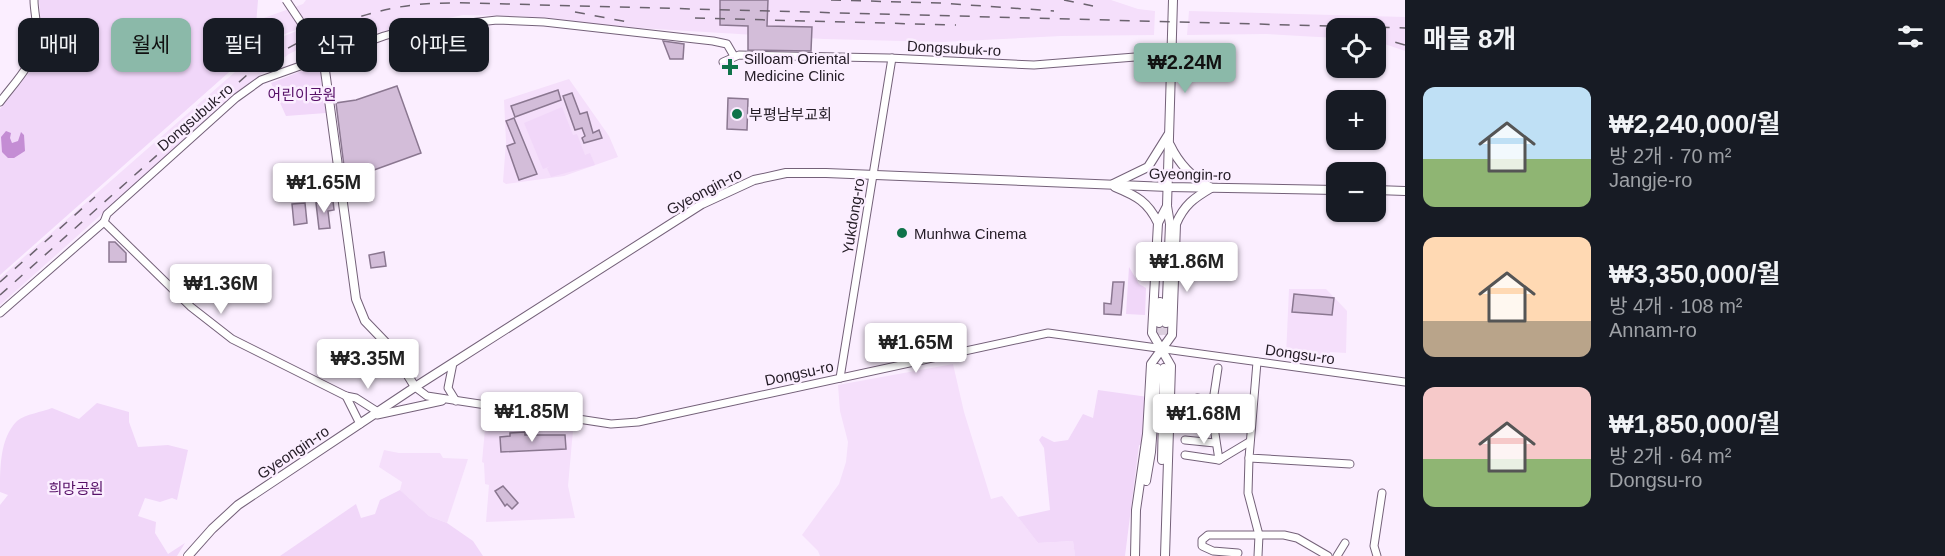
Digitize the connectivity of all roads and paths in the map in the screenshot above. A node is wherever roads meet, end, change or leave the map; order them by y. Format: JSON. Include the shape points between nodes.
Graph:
{"nodes":[{"id":1,"x":34,"y":0,"type":"edge"},
{"id":2,"x":286,"y":0,"type":"edge"},
{"id":3,"x":1173,"y":0,"type":"edge"},
{"id":4,"x":298,"y":18,"type":"edge"},
{"id":5,"x":377,"y":39,"type":"edge"},
{"id":6,"x":1173,"y":54,"type":"junction"},
{"id":7,"x":734,"y":56,"type":"junction"},
{"id":8,"x":892,"y":58,"type":"junction"},
{"id":9,"x":723,"y":62,"type":"dead end"},
{"id":10,"x":296,"y":67,"type":"edge"},
{"id":11,"x":324,"y":72,"type":"edge"},
{"id":12,"x":0,"y":102,"type":"edge"},
{"id":13,"x":1170,"y":132,"type":"junction"},
{"id":14,"x":1169,"y":145,"type":"junction"},
{"id":15,"x":873,"y":175,"type":"junction"},
{"id":16,"x":1109,"y":185,"type":"junction"},
{"id":17,"x":1168,"y":187,"type":"junction"},
{"id":18,"x":1212,"y":188,"type":"junction"},
{"id":19,"x":1326,"y":190,"type":"edge"},
{"id":20,"x":1386,"y":190,"type":"edge"},
{"id":21,"x":1405,"y":190,"type":"edge"},
{"id":22,"x":1167,"y":206,"type":"junction"},
{"id":23,"x":104,"y":222,"type":"junction"},
{"id":24,"x":1158,"y":223,"type":"junction"},
{"id":25,"x":1176,"y":224,"type":"junction"},
{"id":26,"x":0,"y":313,"type":"edge"},
{"id":27,"x":1162,"y":323,"type":"tunnel mouth"},
{"id":28,"x":1161,"y":349,"type":"junction"},
{"id":29,"x":1257,"y":362,"type":"junction"},
{"id":30,"x":453,"y":363,"type":"junction"},
{"id":31,"x":1218,"y":368,"type":"dead end"},
{"id":32,"x":840,"y":378,"type":"junction"},
{"id":33,"x":1405,"y":382,"type":"edge"},
{"id":34,"x":415,"y":387,"type":"junction"},
{"id":35,"x":346,"y":396,"type":"junction"},
{"id":36,"x":1197,"y":398,"type":"dead end"},
{"id":37,"x":453,"y":400,"type":"junction"},
{"id":38,"x":1210,"y":400,"type":"junction"},
{"id":39,"x":1252,"y":408,"type":"junction"},
{"id":40,"x":375,"y":414,"type":"junction"},
{"id":41,"x":1205,"y":418,"type":"dead end"},
{"id":42,"x":360,"y":424,"type":"junction"},
{"id":43,"x":1185,"y":440,"type":"dead end"},
{"id":44,"x":1249,"y":442,"type":"junction"},
{"id":45,"x":1215,"y":443,"type":"junction"},
{"id":46,"x":1185,"y":455,"type":"dead end"},
{"id":47,"x":1249,"y":458,"type":"junction"},
{"id":48,"x":1219,"y":460,"type":"junction"},
{"id":49,"x":1350,"y":464,"type":"dead end"},
{"id":50,"x":1382,"y":493,"type":"dead end"},
{"id":51,"x":1259,"y":535,"type":"junction"},
{"id":52,"x":1135,"y":538,"type":"junction"},
{"id":53,"x":1165,"y":539,"type":"junction"},
{"id":54,"x":1345,"y":543,"type":"dead end"},
{"id":55,"x":1238,"y":553,"type":"dead end"},
{"id":56,"x":188,"y":556,"type":"edge"},
{"id":57,"x":1134,"y":556,"type":"edge"},
{"id":58,"x":1166,"y":556,"type":"edge"},
{"id":59,"x":1258,"y":556,"type":"edge"},
{"id":60,"x":1328,"y":556,"type":"edge"},
{"id":61,"x":1337,"y":556,"type":"edge"},
{"id":62,"x":1377,"y":556,"type":"edge"}],
"edges":[{"from":1,"to":12,"type":"street","via":[[34,53]]},
{"from":2,"to":4,"type":"street","bridge":true},
{"from":3,"to":6,"type":"main road"},
{"from":5,"to":7,"type":"street","name":"Dongsubuk-ro","via":[[405,30],[497,20],[544,22],[727,44]]},
{"from":6,"to":8,"type":"street","name":"Dongsubuk-ro","via":[[1034,65]]},
{"from":6,"to":13,"type":"main road"},
{"from":7,"to":8,"type":"street","name":"Dongsubuk-ro"},
{"from":7,"to":9,"type":"street","name":"Dongsubuk-ro"},
{"from":8,"to":15,"type":"street","name":"Yukdong-ro"},
{"from":10,"to":23,"type":"street","name":"Dongsubuk-ro","via":[[261,80],[236,98],[107,214]]},
{"from":11,"to":34,"type":"main road","via":[[356,299],[365,321],[391,348]]},
{"from":13,"to":14,"type":"main road"},
{"from":13,"to":16,"type":"main road","via":[[1148,167]]},
{"from":14,"to":17,"type":"main road"},
{"from":14,"to":18,"type":"main road","via":[[1195,179]]},
{"from":15,"to":16,"type":"main road","name":"Gyeongin-ro"},
{"from":15,"to":30,"type":"main road","name":"Gyeongin-ro","via":[[786,173],[724,192]]},
{"from":15,"to":32,"type":"street","name":"Yukdong-ro"},
{"from":16,"to":17,"type":"main road","name":"Gyeongin-ro"},
{"from":16,"to":24,"type":"main road","via":[[1135,195],[1151,208]]},
{"from":17,"to":18,"type":"main road","name":"Gyeongin-ro"},
{"from":17,"to":22,"type":"main road"},
{"from":18,"to":19,"type":"main road","name":"Gyeongin-ro"},
{"from":18,"to":25,"type":"main road","via":[[1182,209]]},
{"from":20,"to":21,"type":"main road"},
{"from":22,"to":24,"type":"main road"},
{"from":22,"to":25,"type":"main road"},
{"from":22,"to":27,"type":"main road","via":[[1162,223]]},
{"from":23,"to":26,"type":"street","name":"Dongsubuk-ro"},
{"from":23,"to":35,"type":"street","via":[[191,307],[232,339]]},
{"from":24,"to":28,"type":"main road","via":[[1152,333]]},
{"from":25,"to":28,"type":"main road","via":[[1172,335]]},
{"from":28,"to":29,"type":"street","name":"Dongsu-ro"},
{"from":28,"to":32,"type":"street","name":"Dongsu-ro","via":[[1048,333]]},
{"from":28,"to":52,"type":"main road","via":[[1151,364]]},
{"from":28,"to":53,"type":"main road","via":[[1171,366]]},
{"from":29,"to":33,"type":"street","name":"Dongsu-ro"},
{"from":29,"to":39,"type":"street"},
{"from":30,"to":34,"type":"main road","name":"Gyeongin-ro"},
{"from":30,"to":37,"type":"street","via":[[448,388]]},
{"from":31,"to":38,"type":"street"},
{"from":32,"to":37,"type":"street","name":"Dongsu-ro","via":[[638,422],[611,424]]},
{"from":34,"to":37,"type":"street","name":"Dongsu-ro","via":[[427,396]]},
{"from":34,"to":40,"type":"main road","name":"Gyeongin-ro"},
{"from":35,"to":40,"type":"street","via":[[356,398]]},
{"from":35,"to":42,"type":"street"},
{"from":36,"to":38,"type":"street"},
{"from":37,"to":40,"type":"street"},
{"from":38,"to":39,"type":"street"},
{"from":38,"to":41,"type":"street"},
{"from":38,"to":45,"type":"street"},
{"from":39,"to":44,"type":"street"},
{"from":40,"to":42,"type":"main road","name":"Gyeongin-ro"},
{"from":42,"to":56,"type":"main road","name":"Gyeongin-ro","via":[[238,505]]},
{"from":43,"to":45,"type":"street"},
{"from":44,"to":47,"type":"street"},
{"from":44,"to":48,"type":"street"},
{"from":45,"to":48,"type":"street"},
{"from":46,"to":48,"type":"street"},
{"from":47,"to":49,"type":"street"},
{"from":47,"to":51,"type":"street","via":[[1248,493]]},
{"from":50,"to":62,"type":"street","via":[[1374,546]]},
{"from":51,"to":55,"type":"street","via":[[1208,535],[1202,540],[1202,546],[1213,551]]},
{"from":51,"to":59,"type":"street"},
{"from":51,"to":60,"type":"street","via":[[1297,538]]},
{"from":52,"to":53,"type":"main road","via":[[1161,368]]},
{"from":52,"to":57,"type":"main road"},
{"from":53,"to":58,"type":"main road"},
{"from":54,"to":61,"type":"street"}]}
